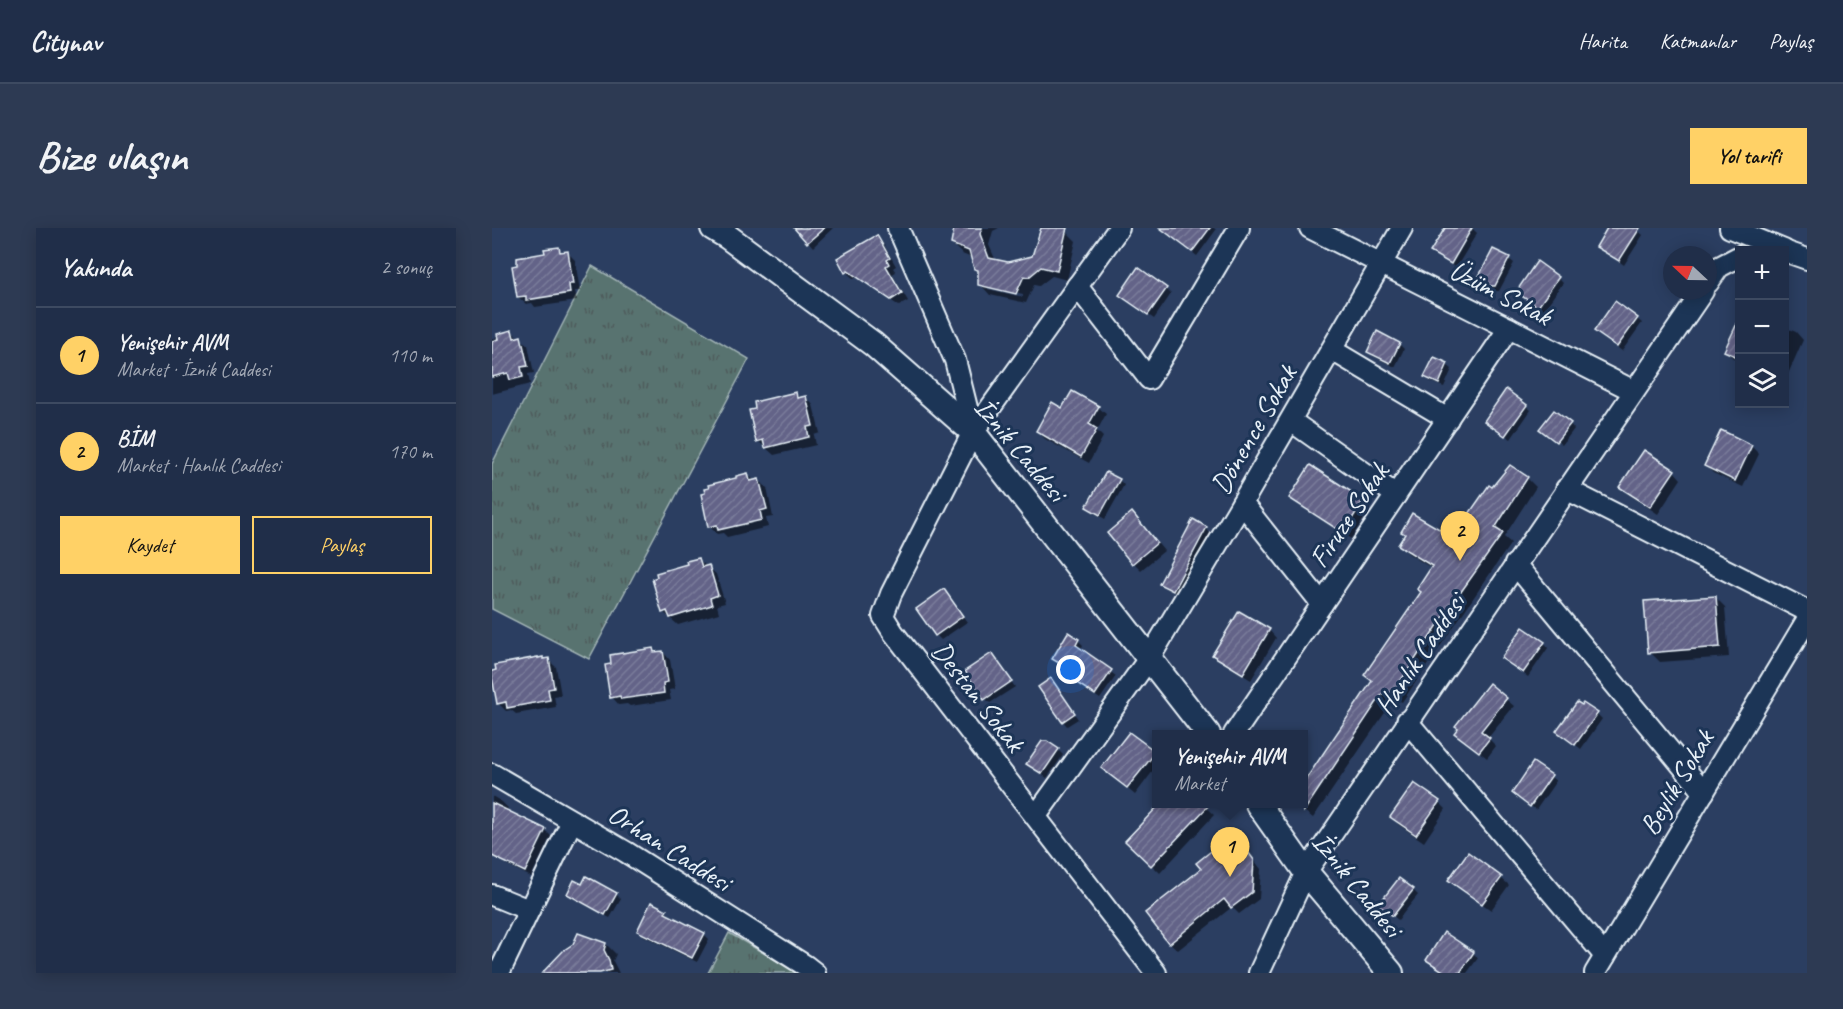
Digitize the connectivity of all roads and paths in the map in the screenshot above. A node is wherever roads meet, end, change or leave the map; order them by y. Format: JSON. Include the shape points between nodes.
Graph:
{"nodes":[{"id":1,"x":898,"y":228,"type":"edge"},
{"id":2,"x":1119,"y":228,"type":"edge"},
{"id":3,"x":1239,"y":228,"type":"edge"},
{"id":4,"x":1310,"y":228,"type":"edge"},
{"id":5,"x":1402,"y":228,"type":"edge"},
{"id":6,"x":1736,"y":230,"type":"edge"},
{"id":7,"x":726,"y":231,"type":"edge"},
{"id":8,"x":1773,"y":246,"type":"edge"},
{"id":9,"x":1735,"y":260,"type":"edge"},
{"id":10,"x":1382,"y":264,"type":"junction"},
{"id":11,"x":1717,"y":269,"type":"edge"},
{"id":12,"x":1717,"y":273,"type":"edge"},
{"id":13,"x":1077,"y":286,"type":"junction"},
{"id":14,"x":1697,"y":300,"type":"edge"},
{"id":15,"x":1509,"y":328,"type":"junction"},
{"id":16,"x":1332,"y":350,"type":"junction"},
{"id":17,"x":1634,"y":391,"type":"junction"},
{"id":18,"x":1448,"y":419,"type":"junction"},
{"id":19,"x":1291,"y":420,"type":"junction"},
{"id":20,"x":974,"y":432,"type":"junction"},
{"id":21,"x":1566,"y":489,"type":"junction"},
{"id":22,"x":1396,"y":495,"type":"junction"},
{"id":23,"x":1242,"y":503,"type":"junction"},
{"id":24,"x":1515,"y":564,"type":"junction"},
{"id":25,"x":1322,"y":604,"type":"junction"},
{"id":26,"x":1807,"y":611,"type":"edge"},
{"id":27,"x":1807,"y":620,"type":"edge"},
{"id":28,"x":1150,"y":657,"type":"junction"},
{"id":29,"x":1407,"y":721,"type":"junction"},
{"id":30,"x":1204,"y":730,"type":"edge"},
{"id":31,"x":1237,"y":730,"type":"edge"},
{"id":32,"x":492,"y":774,"type":"edge"},
{"id":33,"x":1704,"y":792,"type":"junction"},
{"id":34,"x":1261,"y":808,"type":"edge"},
{"id":35,"x":1036,"y":816,"type":"junction"},
{"id":36,"x":572,"y":821,"type":"junction"},
{"id":37,"x":1306,"y":872,"type":"junction"},
{"id":38,"x":492,"y":896,"type":"edge"},
{"id":39,"x":529,"y":910,"type":"junction"},
{"id":40,"x":1600,"y":965,"type":"edge"},
{"id":41,"x":499,"y":973,"type":"edge"},
{"id":42,"x":815,"y":973,"type":"edge"},
{"id":43,"x":1156,"y":973,"type":"edge"},
{"id":44,"x":1259,"y":973,"type":"edge"},
{"id":45,"x":1391,"y":973,"type":"edge"}],
"edges":[{"from":1,"to":20,"type":"street","via":[[955,360]]},
{"from":2,"to":13,"type":"street"},
{"from":3,"to":13,"type":"street","via":[[1149,379]]},
{"from":4,"to":10,"type":"street","name":"Üzüm Sokak"},
{"from":5,"to":10,"type":"street","name":"Dönence Sokak"},
{"from":6,"to":8,"type":"street"},
{"from":6,"to":11,"type":"street"},
{"from":7,"to":20,"type":"main road","name":"İznik Caddesi","via":[[873,344]]},
{"from":9,"to":12,"type":"street"},
{"from":10,"to":15,"type":"street","name":"Üzüm Sokak"},
{"from":10,"to":16,"type":"street","name":"Dönence Sokak"},
{"from":13,"to":20,"type":"street"},
{"from":14,"to":17,"type":"street","name":"Hanlık Caddesi"},
{"from":15,"to":17,"type":"street","name":"Üzüm Sokak"},
{"from":15,"to":18,"type":"street","name":"Firuze Sokak"},
{"from":16,"to":18,"type":"street"},
{"from":16,"to":19,"type":"street","name":"Dönence Sokak"},
{"from":17,"to":21,"type":"street","name":"Hanlık Caddesi"},
{"from":18,"to":22,"type":"street","name":"Firuze Sokak"},
{"from":19,"to":22,"type":"street"},
{"from":19,"to":23,"type":"street","name":"Dönence Sokak"},
{"from":20,"to":28,"type":"main road","name":"İznik Caddesi"},
{"from":20,"to":35,"type":"street","name":"Destan Sokak","via":[[883,616]]},
{"from":21,"to":24,"type":"street","name":"Hanlık Caddesi"},
{"from":21,"to":26,"type":"street"},
{"from":22,"to":25,"type":"street","name":"Firuze Sokak"},
{"from":23,"to":25,"type":"street"},
{"from":23,"to":28,"type":"street","name":"Dönence Sokak"},
{"from":24,"to":29,"type":"street","name":"Hanlık Caddesi"},
{"from":24,"to":33,"type":"street"},
{"from":25,"to":31,"type":"street","name":"Firuze Sokak"},
{"from":27,"to":33,"type":"street","name":"Beylik Sokak"},
{"from":28,"to":30,"type":"main road","name":"İznik Caddesi"},
{"from":28,"to":35,"type":"street","name":"Dönence Sokak"},
{"from":29,"to":37,"type":"street","name":"Hanlık Caddesi"},
{"from":29,"to":40,"type":"street"},
{"from":32,"to":36,"type":"street","name":"Orhan Caddesi"},
{"from":33,"to":40,"type":"street","name":"Beylik Sokak"},
{"from":34,"to":37,"type":"main road","name":"İznik Caddesi"},
{"from":35,"to":43,"type":"street","name":"Destan Sokak"},
{"from":36,"to":39,"type":"street"},
{"from":36,"to":42,"type":"street","name":"Orhan Caddesi"},
{"from":37,"to":44,"type":"street","name":"Hanlık Caddesi"},
{"from":37,"to":45,"type":"main road","name":"İznik Caddesi"},
{"from":38,"to":39,"type":"street"},
{"from":39,"to":41,"type":"street"}]}
